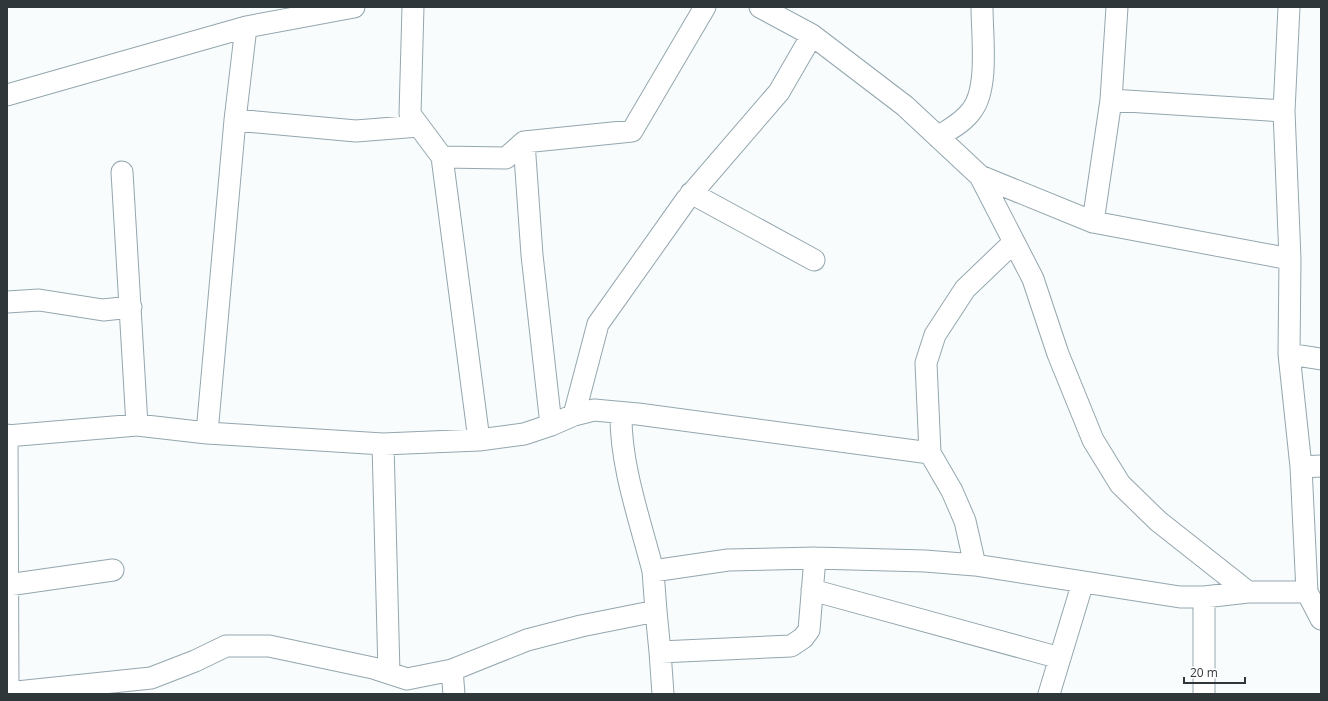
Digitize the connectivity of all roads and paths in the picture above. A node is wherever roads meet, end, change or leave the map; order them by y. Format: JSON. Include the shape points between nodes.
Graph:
{"nodes":[{"id":1,"x":354,"y":7,"type":"edge"},
{"id":2,"x":413,"y":7,"type":"edge"},
{"id":3,"x":704,"y":7,"type":"edge"},
{"id":4,"x":760,"y":7,"type":"edge"},
{"id":5,"x":982,"y":7,"type":"edge"},
{"id":6,"x":1117,"y":7,"type":"edge"},
{"id":7,"x":1289,"y":7,"type":"edge"},
{"id":8,"x":246,"y":28,"type":"junction"},
{"id":9,"x":812,"y":35,"type":"junction"},
{"id":10,"x":7,"y":95,"type":"edge"},
{"id":11,"x":1111,"y":100,"type":"junction"},
{"id":12,"x":1284,"y":111,"type":"junction"},
{"id":13,"x":235,"y":120,"type":"junction"},
{"id":14,"x":419,"y":126,"type":"junction"},
{"id":15,"x":938,"y":137,"type":"junction"},
{"id":16,"x":524,"y":142,"type":"junction"},
{"id":17,"x":442,"y":157,"type":"junction"},
{"id":18,"x":122,"y":172,"type":"dead end"},
{"id":19,"x":980,"y":176,"type":"junction"},
{"id":20,"x":691,"y":193,"type":"junction"},
{"id":21,"x":1093,"y":222,"type":"junction"},
{"id":22,"x":1014,"y":242,"type":"junction"},
{"id":23,"x":1290,"y":259,"type":"junction"},
{"id":24,"x":814,"y":260,"type":"dead end"},
{"id":25,"x":7,"y":302,"type":"edge"},
{"id":26,"x":131,"y":307,"type":"junction"},
{"id":27,"x":1289,"y":354,"type":"junction"},
{"id":28,"x":1321,"y":359,"type":"edge"},
{"id":29,"x":621,"y":413,"type":"junction"},
{"id":30,"x":574,"y":415,"type":"junction"},
{"id":31,"x":138,"y":425,"type":"junction"},
{"id":32,"x":551,"y":425,"type":"junction"},
{"id":33,"x":207,"y":433,"type":"junction"},
{"id":34,"x":7,"y":436,"type":"edge"},
{"id":35,"x":479,"y":440,"type":"junction"},
{"id":36,"x":383,"y":444,"type":"junction"},
{"id":37,"x":930,"y":453,"type":"junction"},
{"id":38,"x":1321,"y":466,"type":"edge"},
{"id":39,"x":1300,"y":467,"type":"junction"},
{"id":40,"x":815,"y":558,"type":"junction"},
{"id":41,"x":975,"y":565,"type":"junction"},
{"id":42,"x":113,"y":570,"type":"dead end"},
{"id":43,"x":653,"y":570,"type":"junction"},
{"id":44,"x":1083,"y":582,"type":"junction"},
{"id":45,"x":8,"y":585,"type":"edge"},
{"id":46,"x":812,"y":590,"type":"junction"},
{"id":47,"x":1248,"y":592,"type":"junction"},
{"id":48,"x":1307,"y":592,"type":"junction"},
{"id":49,"x":1204,"y":597,"type":"junction"},
{"id":50,"x":656,"y":611,"type":"junction"},
{"id":51,"x":1321,"y":619,"type":"edge"},
{"id":52,"x":660,"y":652,"type":"junction"},
{"id":53,"x":1060,"y":658,"type":"junction"},
{"id":54,"x":452,"y":670,"type":"junction"},
{"id":55,"x":389,"y":673,"type":"junction"},
{"id":56,"x":8,"y":694,"type":"edge"},
{"id":57,"x":454,"y":694,"type":"edge"},
{"id":58,"x":662,"y":694,"type":"edge"},
{"id":59,"x":1049,"y":694,"type":"edge"},
{"id":60,"x":1204,"y":694,"type":"edge"}],
"edges":[{"from":1,"to":8,"type":"street"},
{"from":2,"to":14,"type":"street","via":[[410,114]]},
{"from":3,"to":16,"type":"street","via":[[632,131]]},
{"from":4,"to":9,"type":"street"},
{"from":5,"to":15,"type":"street","via":[[983,75],[980,92],[973,110],[963,121]]},
{"from":6,"to":11,"type":"street"},
{"from":7,"to":12,"type":"street"},
{"from":8,"to":10,"type":"street"},
{"from":8,"to":13,"type":"street"},
{"from":9,"to":15,"type":"street","via":[[904,106]]},
{"from":9,"to":20,"type":"street","via":[[779,92]]},
{"from":11,"to":12,"type":"street"},
{"from":11,"to":21,"type":"street"},
{"from":12,"to":23,"type":"street"},
{"from":13,"to":14,"type":"street","via":[[356,131]]},
{"from":13,"to":33,"type":"street"},
{"from":14,"to":17,"type":"street"},
{"from":15,"to":19,"type":"street"},
{"from":16,"to":17,"type":"street","via":[[506,158]]},
{"from":16,"to":32,"type":"street","via":[[532,255]]},
{"from":17,"to":35,"type":"street"},
{"from":18,"to":26,"type":"street"},
{"from":19,"to":21,"type":"street"},
{"from":19,"to":22,"type":"street"},
{"from":20,"to":24,"type":"street"},
{"from":20,"to":30,"type":"street","via":[[598,324]]},
{"from":21,"to":23,"type":"street"},
{"from":22,"to":37,"type":"street","via":[[965,289],[935,335],[926,363]]},
{"from":22,"to":47,"type":"street","via":[[1033,279],[1058,354],[1093,440],[1120,484],[1158,521]]},
{"from":23,"to":27,"type":"street"},
{"from":25,"to":26,"type":"street","via":[[39,300],[103,310]]},
{"from":26,"to":31,"type":"street"},
{"from":27,"to":28,"type":"street"},
{"from":27,"to":39,"type":"street"},
{"from":29,"to":30,"type":"street","via":[[594,410]]},
{"from":29,"to":37,"type":"street"},
{"from":29,"to":43,"type":"street","via":[[622,447]]},
{"from":30,"to":32,"type":"street"},
{"from":31,"to":33,"type":"street"},
{"from":31,"to":34,"type":"street"},
{"from":32,"to":35,"type":"street","via":[[524,434]]},
{"from":33,"to":36,"type":"street"},
{"from":34,"to":45,"type":"street"},
{"from":35,"to":36,"type":"street"},
{"from":36,"to":55,"type":"street"},
{"from":37,"to":41,"type":"street","via":[[952,491],[965,521]]},
{"from":38,"to":39,"type":"street"},
{"from":39,"to":48,"type":"street"},
{"from":40,"to":41,"type":"street"},
{"from":40,"to":43,"type":"street","via":[[728,560]]},
{"from":40,"to":46,"type":"street"},
{"from":41,"to":44,"type":"street"},
{"from":42,"to":45,"type":"street"},
{"from":43,"to":50,"type":"street"},
{"from":44,"to":49,"type":"street","via":[[1180,597]]},
{"from":44,"to":53,"type":"street"},
{"from":45,"to":56,"type":"street"},
{"from":46,"to":52,"type":"street","via":[[809,630],[791,646]]},
{"from":46,"to":53,"type":"street"},
{"from":47,"to":48,"type":"street"},
{"from":47,"to":49,"type":"street"},
{"from":48,"to":51,"type":"street"},
{"from":49,"to":60,"type":"street"},
{"from":50,"to":52,"type":"street"},
{"from":50,"to":54,"type":"street","via":[[527,640]]},
{"from":52,"to":58,"type":"street"},
{"from":53,"to":59,"type":"street"},
{"from":54,"to":55,"type":"street","via":[[407,678]]},
{"from":54,"to":57,"type":"street"},
{"from":55,"to":56,"type":"street","via":[[269,646],[226,646],[151,678]]}]}
